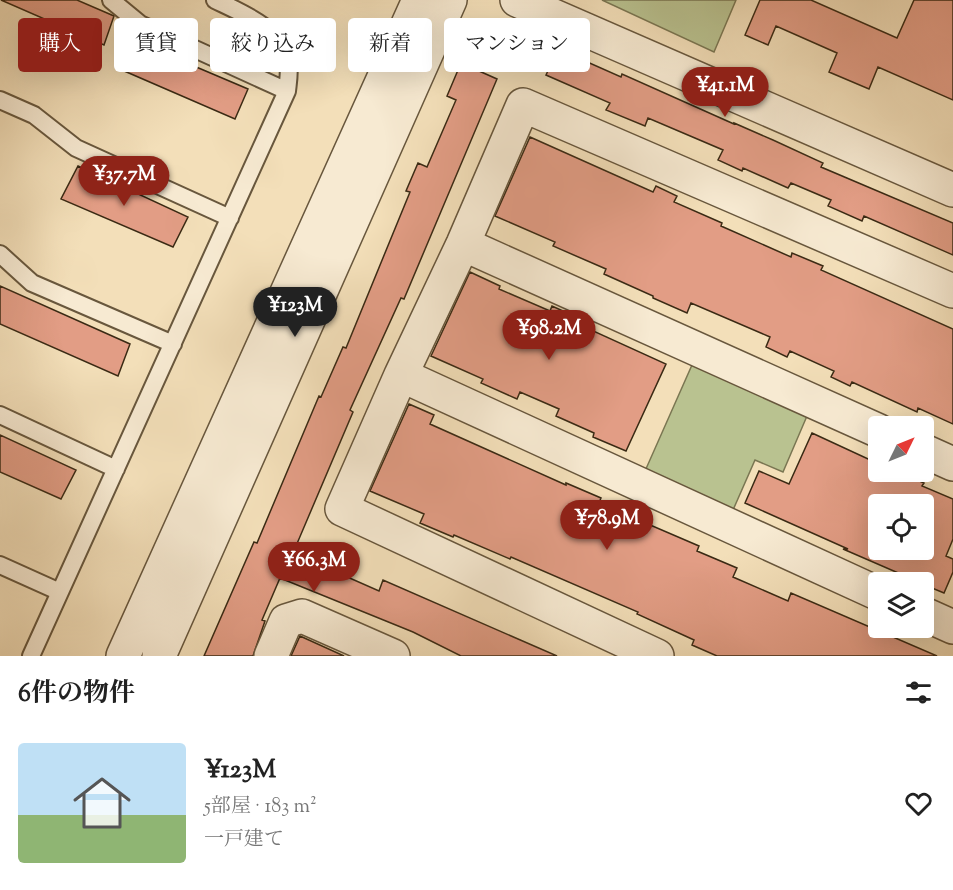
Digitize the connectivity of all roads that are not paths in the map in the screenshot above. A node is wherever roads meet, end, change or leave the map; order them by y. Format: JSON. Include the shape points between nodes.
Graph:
{"nodes":[{"id":1,"x":111,"y":0,"type":"edge"},
{"id":2,"x":215,"y":0,"type":"edge"},
{"id":3,"x":419,"y":0,"type":"edge"},
{"id":4,"x":450,"y":0,"type":"edge"},
{"id":5,"x":516,"y":0,"type":"edge"},
{"id":6,"x":287,"y":91,"type":"junction"},
{"id":7,"x":0,"y":100,"type":"edge"},
{"id":8,"x":953,"y":190,"type":"edge"},
{"id":9,"x":230,"y":218,"type":"junction"},
{"id":10,"x":463,"y":244,"type":"junction"},
{"id":11,"x":0,"y":254,"type":"edge"},
{"id":12,"x":953,"y":291,"type":"edge"},
{"id":13,"x":173,"y":344,"type":"junction"},
{"id":14,"x":401,"y":375,"type":"junction"},
{"id":15,"x":0,"y":415,"type":"edge"},
{"id":16,"x":868,"y":426,"type":"edge"},
{"id":17,"x":934,"y":455,"type":"edge"},
{"id":18,"x":953,"y":464,"type":"edge"},
{"id":19,"x":116,"y":469,"type":"junction"},
{"id":20,"x":0,"y":565,"type":"edge"},
{"id":21,"x":868,"y":589,"type":"edge"},
{"id":22,"x":60,"y":592,"type":"junction"},
{"id":23,"x":934,"y":618,"type":"edge"},
{"id":24,"x":953,"y":627,"type":"edge"},
{"id":25,"x":31,"y":656,"type":"edge"},
{"id":26,"x":123,"y":656,"type":"edge"},
{"id":27,"x":159,"y":656,"type":"edge"},
{"id":28,"x":271,"y":656,"type":"edge"},
{"id":29,"x":393,"y":656,"type":"edge"},
{"id":30,"x":657,"y":656,"type":"edge"}],
"edges":[{"from":1,"to":6,"type":"lane","via":[[140,24]]},
{"from":2,"to":6,"type":"lane","via":[[256,20],[281,42],[289,64]]},
{"from":3,"to":26,"type":"street"},
{"from":4,"to":27,"type":"street"},
{"from":5,"to":8,"type":"street"},
{"from":6,"to":9,"type":"lane"},
{"from":7,"to":9,"type":"lane","via":[[34,115],[76,148]]},
{"from":9,"to":13,"type":"lane"},
{"from":10,"to":12,"type":"street","via":[[523,105]]},
{"from":10,"to":14,"type":"street"},
{"from":10,"to":16,"type":"street"},
{"from":11,"to":13,"type":"lane","via":[[32,283]]},
{"from":13,"to":19,"type":"lane"},
{"from":14,"to":21,"type":"street"},
{"from":14,"to":30,"type":"street","via":[[342,509]]},
{"from":15,"to":19,"type":"lane"},
{"from":17,"to":18,"type":"street"},
{"from":19,"to":22,"type":"lane"},
{"from":20,"to":22,"type":"lane"},
{"from":22,"to":25,"type":"lane"},
{"from":23,"to":24,"type":"street"},
{"from":28,"to":29,"type":"street","via":[[286,621],[302,616]]}]}
